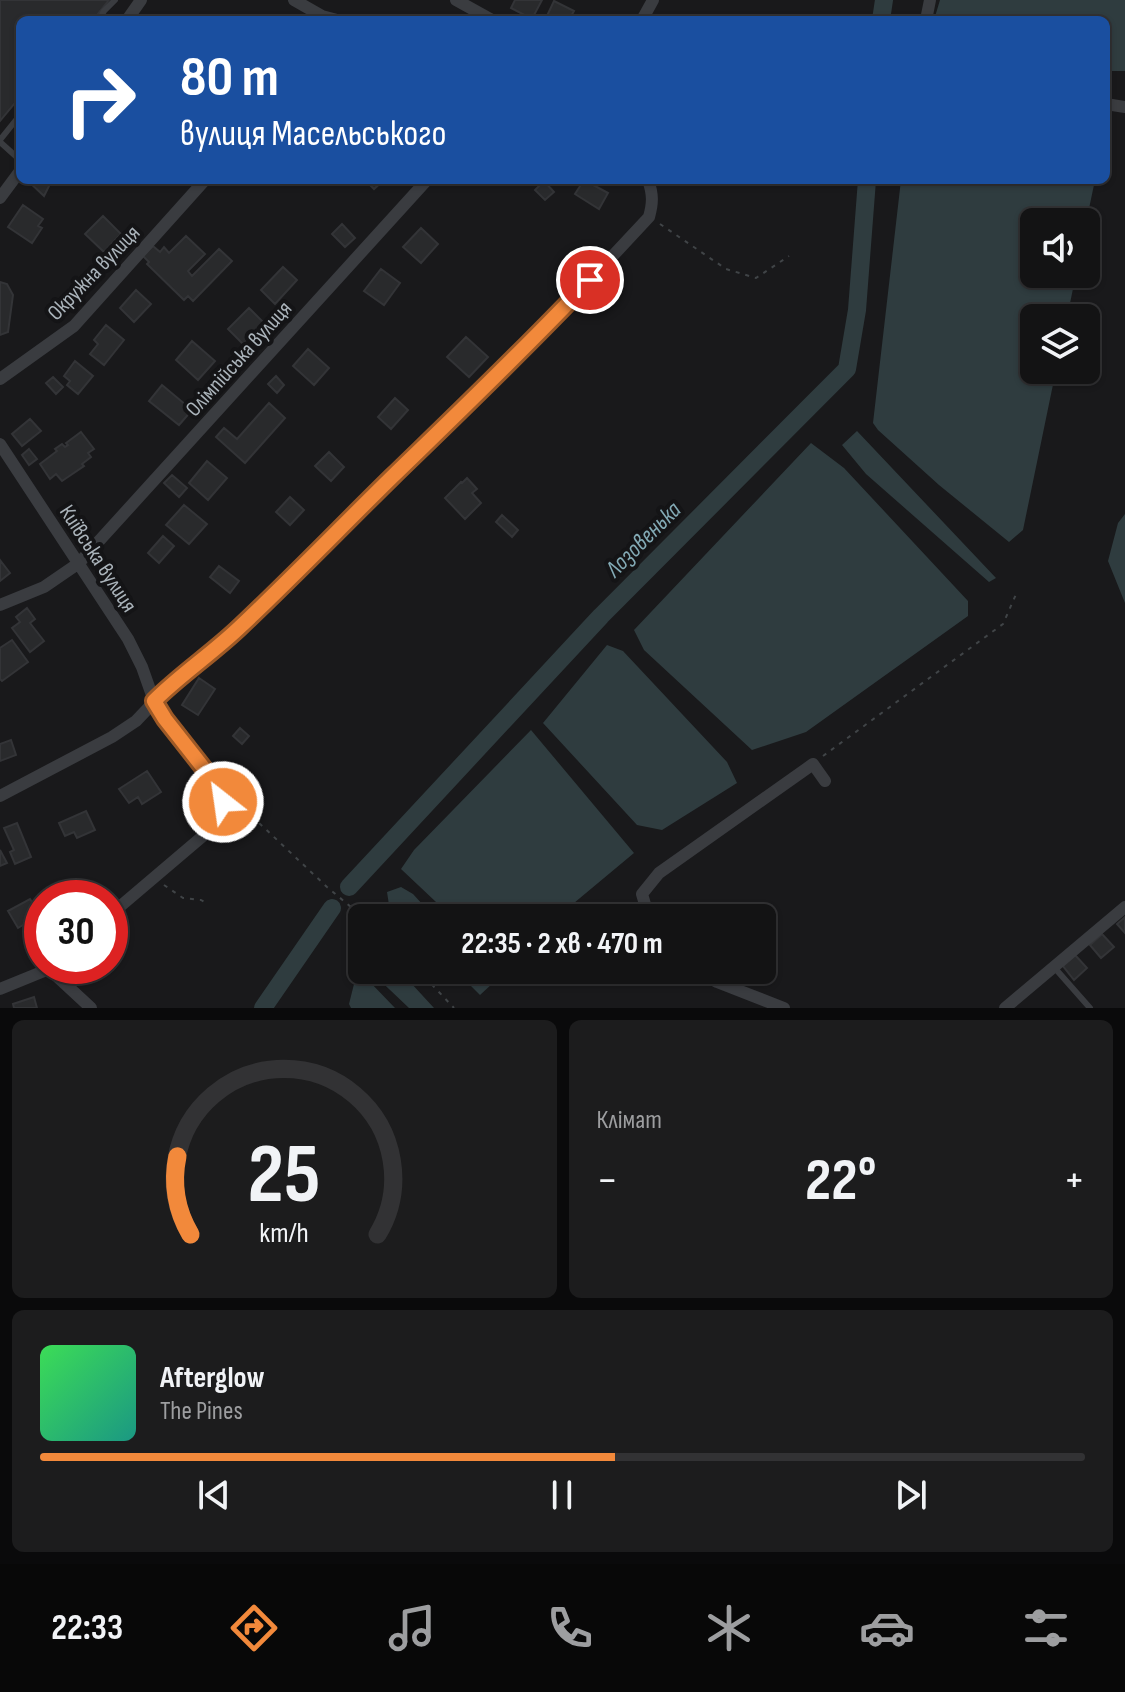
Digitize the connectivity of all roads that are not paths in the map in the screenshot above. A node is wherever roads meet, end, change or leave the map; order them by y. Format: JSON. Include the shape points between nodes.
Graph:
{"nodes":[{"id":1,"x":115,"y":0,"type":"edge"},
{"id":2,"x":294,"y":0,"type":"edge"},
{"id":3,"x":456,"y":0,"type":"edge"},
{"id":4,"x":101,"y":16,"type":"edge"},
{"id":5,"x":322,"y":16,"type":"edge"},
{"id":6,"x":485,"y":16,"type":"edge"},
{"id":7,"x":16,"y":120,"type":"edge"},
{"id":8,"x":0,"y":141,"type":"edge"},
{"id":9,"x":16,"y":156,"type":"edge"},
{"id":10,"x":16,"y":176,"type":"edge"},
{"id":11,"x":201,"y":184,"type":"edge"},
{"id":12,"x":423,"y":184,"type":"edge"},
{"id":13,"x":649,"y":184,"type":"edge"},
{"id":14,"x":0,"y":198,"type":"edge"},
{"id":15,"x":0,"y":379,"type":"edge"},
{"id":16,"x":0,"y":444,"type":"edge"},
{"id":17,"x":79,"y":563,"type":"junction"},
{"id":18,"x":0,"y":605,"type":"edge"},
{"id":19,"x":154,"y":701,"type":"junction"},
{"id":20,"x":825,"y":781,"type":"dead end"},
{"id":21,"x":0,"y":796,"type":"edge"},
{"id":22,"x":128,"y":899,"type":"edge"},
{"id":23,"x":645,"y":904,"type":"edge"},
{"id":24,"x":1125,"y":907,"type":"edge"},
{"id":25,"x":1053,"y":966,"type":"junction"},
{"id":26,"x":24,"y":979,"type":"edge"},
{"id":27,"x":67,"y":984,"type":"edge"},
{"id":28,"x":722,"y":984,"type":"edge"},
{"id":29,"x":0,"y":989,"type":"edge"},
{"id":30,"x":91,"y":1008,"type":"edge"},
{"id":31,"x":784,"y":1008,"type":"edge"},
{"id":32,"x":1005,"y":1008,"type":"edge"},
{"id":33,"x":1090,"y":1008,"type":"edge"}],
"edges":[{"from":1,"to":4,"type":"lane"},
{"from":2,"to":5,"type":"street"},
{"from":3,"to":6,"type":"street"},
{"from":7,"to":8,"type":"lane"},
{"from":8,"to":9,"type":"lane"},
{"from":10,"to":14,"type":"street"},
{"from":11,"to":15,"type":"street","name":"Окружна вулиця","via":[[74,326]]},
{"from":12,"to":17,"type":"street","name":"Олімпійська вулиця"},
{"from":13,"to":19,"type":"street","via":[[649,217],[551,322],[301,569]]},
{"from":16,"to":17,"type":"street","name":"Київська вулиця"},
{"from":17,"to":18,"type":"street","name":"Олімпійська вулиця","via":[[44,587]]},
{"from":17,"to":19,"type":"street","name":"Київська вулиця","via":[[128,639]]},
{"from":19,"to":21,"type":"street","via":[[112,737]]},
{"from":19,"to":22,"type":"street","name":"Київська вулиця","via":[[209,775],[222,811],[210,830]]},
{"from":20,"to":23,"type":"street","via":[[813,764],[659,873],[642,894]]},
{"from":24,"to":25,"type":"street"},
{"from":25,"to":32,"type":"street"},
{"from":25,"to":33,"type":"lane"},
{"from":26,"to":29,"type":"street"},
{"from":27,"to":30,"type":"street"},
{"from":28,"to":31,"type":"street"}]}
